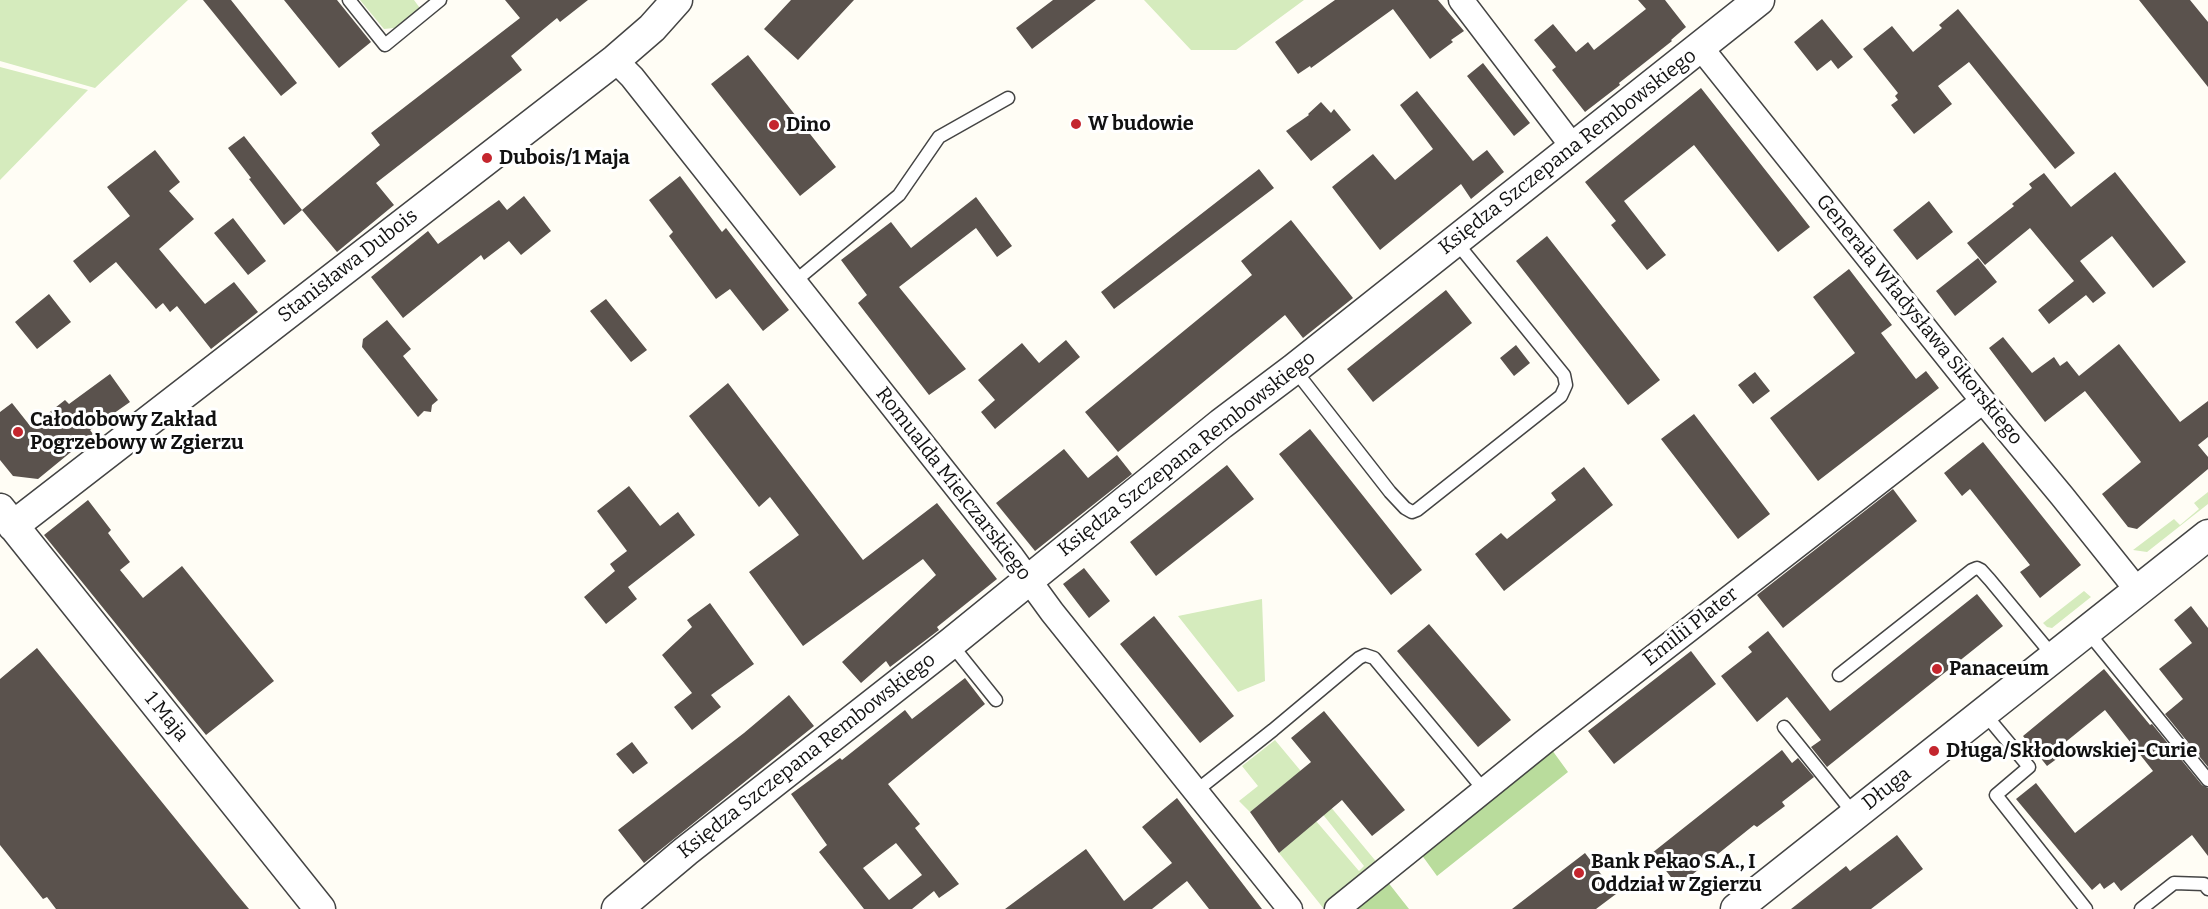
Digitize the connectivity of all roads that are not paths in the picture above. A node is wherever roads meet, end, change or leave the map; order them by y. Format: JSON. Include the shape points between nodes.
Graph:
{"nodes":[{"id":1,"x":349,"y":0,"type":"edge"},
{"id":2,"x":440,"y":0,"type":"edge"},
{"id":3,"x":677,"y":0,"type":"edge"},
{"id":4,"x":1461,"y":0,"type":"edge"},
{"id":5,"x":1759,"y":0,"type":"edge"},
{"id":6,"x":1701,"y":48,"type":"junction"},
{"id":7,"x":615,"y":60,"type":"junction"},
{"id":8,"x":1008,"y":98,"type":"dead end"},
{"id":9,"x":1573,"y":147,"type":"junction"},
{"id":10,"x":1455,"y":241,"type":"junction"},
{"id":11,"x":794,"y":282,"type":"junction"},
{"id":12,"x":1294,"y":369,"type":"junction"},
{"id":13,"x":1983,"y":401,"type":"junction"},
{"id":14,"x":4,"y":517,"type":"edge"},
{"id":15,"x":2208,"y":535,"type":"edge"},
{"id":16,"x":1028,"y":579,"type":"junction"},
{"id":17,"x":2138,"y":591,"type":"junction"},
{"id":18,"x":2087,"y":631,"type":"junction"},
{"id":19,"x":951,"y":643,"type":"junction"},
{"id":20,"x":2054,"y":657,"type":"junction"},
{"id":21,"x":1839,"y":675,"type":"dead end"},
{"id":22,"x":996,"y":700,"type":"dead end"},
{"id":23,"x":1984,"y":712,"type":"junction"},
{"id":24,"x":1784,"y":727,"type":"dead end"},
{"id":25,"x":2208,"y":780,"type":"edge"},
{"id":26,"x":1484,"y":790,"type":"junction"},
{"id":27,"x":1196,"y":791,"type":"junction"},
{"id":28,"x":1854,"y":814,"type":"junction"},
{"id":29,"x":2208,"y":889,"type":"edge"},
{"id":30,"x":1743,"y":907,"type":"edge"},
{"id":31,"x":320,"y":909,"type":"edge"},
{"id":32,"x":617,"y":909,"type":"edge"},
{"id":33,"x":1290,"y":909,"type":"edge"},
{"id":34,"x":1337,"y":909,"type":"edge"},
{"id":35,"x":2086,"y":909,"type":"edge"},
{"id":36,"x":2140,"y":909,"type":"edge"}],
"edges":[{"from":1,"to":2,"type":"lane","via":[[385,45]]},
{"from":3,"to":7,"type":"street","name":"Stanisława Dubois"},
{"from":4,"to":9,"type":"street"},
{"from":5,"to":6,"type":"street","name":"Księdza Szczepana Rembowskiego"},
{"from":6,"to":9,"type":"street","name":"Księdza Szczepana Rembowskiego"},
{"from":6,"to":13,"type":"street","name":"Generała Władysława Sikorskiego"},
{"from":7,"to":11,"type":"street","name":"Romualda Mielczarskiego"},
{"from":7,"to":14,"type":"street","name":"Stanisława Dubois"},
{"from":8,"to":11,"type":"lane","via":[[939,137],[899,195]]},
{"from":9,"to":10,"type":"street","name":"Księdza Szczepana Rembowskiego"},
{"from":10,"to":12,"type":"street","name":"Księdza Szczepana Rembowskiego"},
{"from":10,"to":12,"type":"lane","via":[[1564,375],[1566,385],[1561,396],[1412,512],[1390,492]]},
{"from":11,"to":16,"type":"street","name":"Romualda Mielczarskiego"},
{"from":12,"to":16,"type":"street","name":"Księdza Szczepana Rembowskiego"},
{"from":13,"to":17,"type":"street","name":"Generała Władysława Sikorskiego"},
{"from":13,"to":26,"type":"street","name":"Emilii Plater"},
{"from":14,"to":31,"type":"street","name":"1 Maja"},
{"from":15,"to":17,"type":"street","name":"Długa"},
{"from":16,"to":19,"type":"street","name":"Księdza Szczepana Rembowskiego"},
{"from":16,"to":27,"type":"street","name":"Romualda Mielczarskiego"},
{"from":17,"to":18,"type":"street","name":"Długa"},
{"from":18,"to":20,"type":"street","name":"Długa"},
{"from":18,"to":25,"type":"lane"},
{"from":19,"to":22,"type":"lane"},
{"from":19,"to":32,"type":"street","name":"Księdza Szczepana Rembowskiego"},
{"from":20,"to":21,"type":"lane","via":[[1977,568]]},
{"from":20,"to":23,"type":"street","name":"Długa"},
{"from":23,"to":28,"type":"street","name":"Długa"},
{"from":23,"to":35,"type":"lane","via":[[2029,767],[1996,795]]},
{"from":24,"to":28,"type":"lane"},
{"from":26,"to":27,"type":"lane","via":[[1374,658],[1365,655]]},
{"from":26,"to":34,"type":"street","name":"Emilii Plater"},
{"from":27,"to":33,"type":"street","name":"Romualda Mielczarskiego"},
{"from":28,"to":30,"type":"street","name":"Długa"},
{"from":29,"to":36,"type":"lane","via":[[2204,884],[2174,883]]}]}
